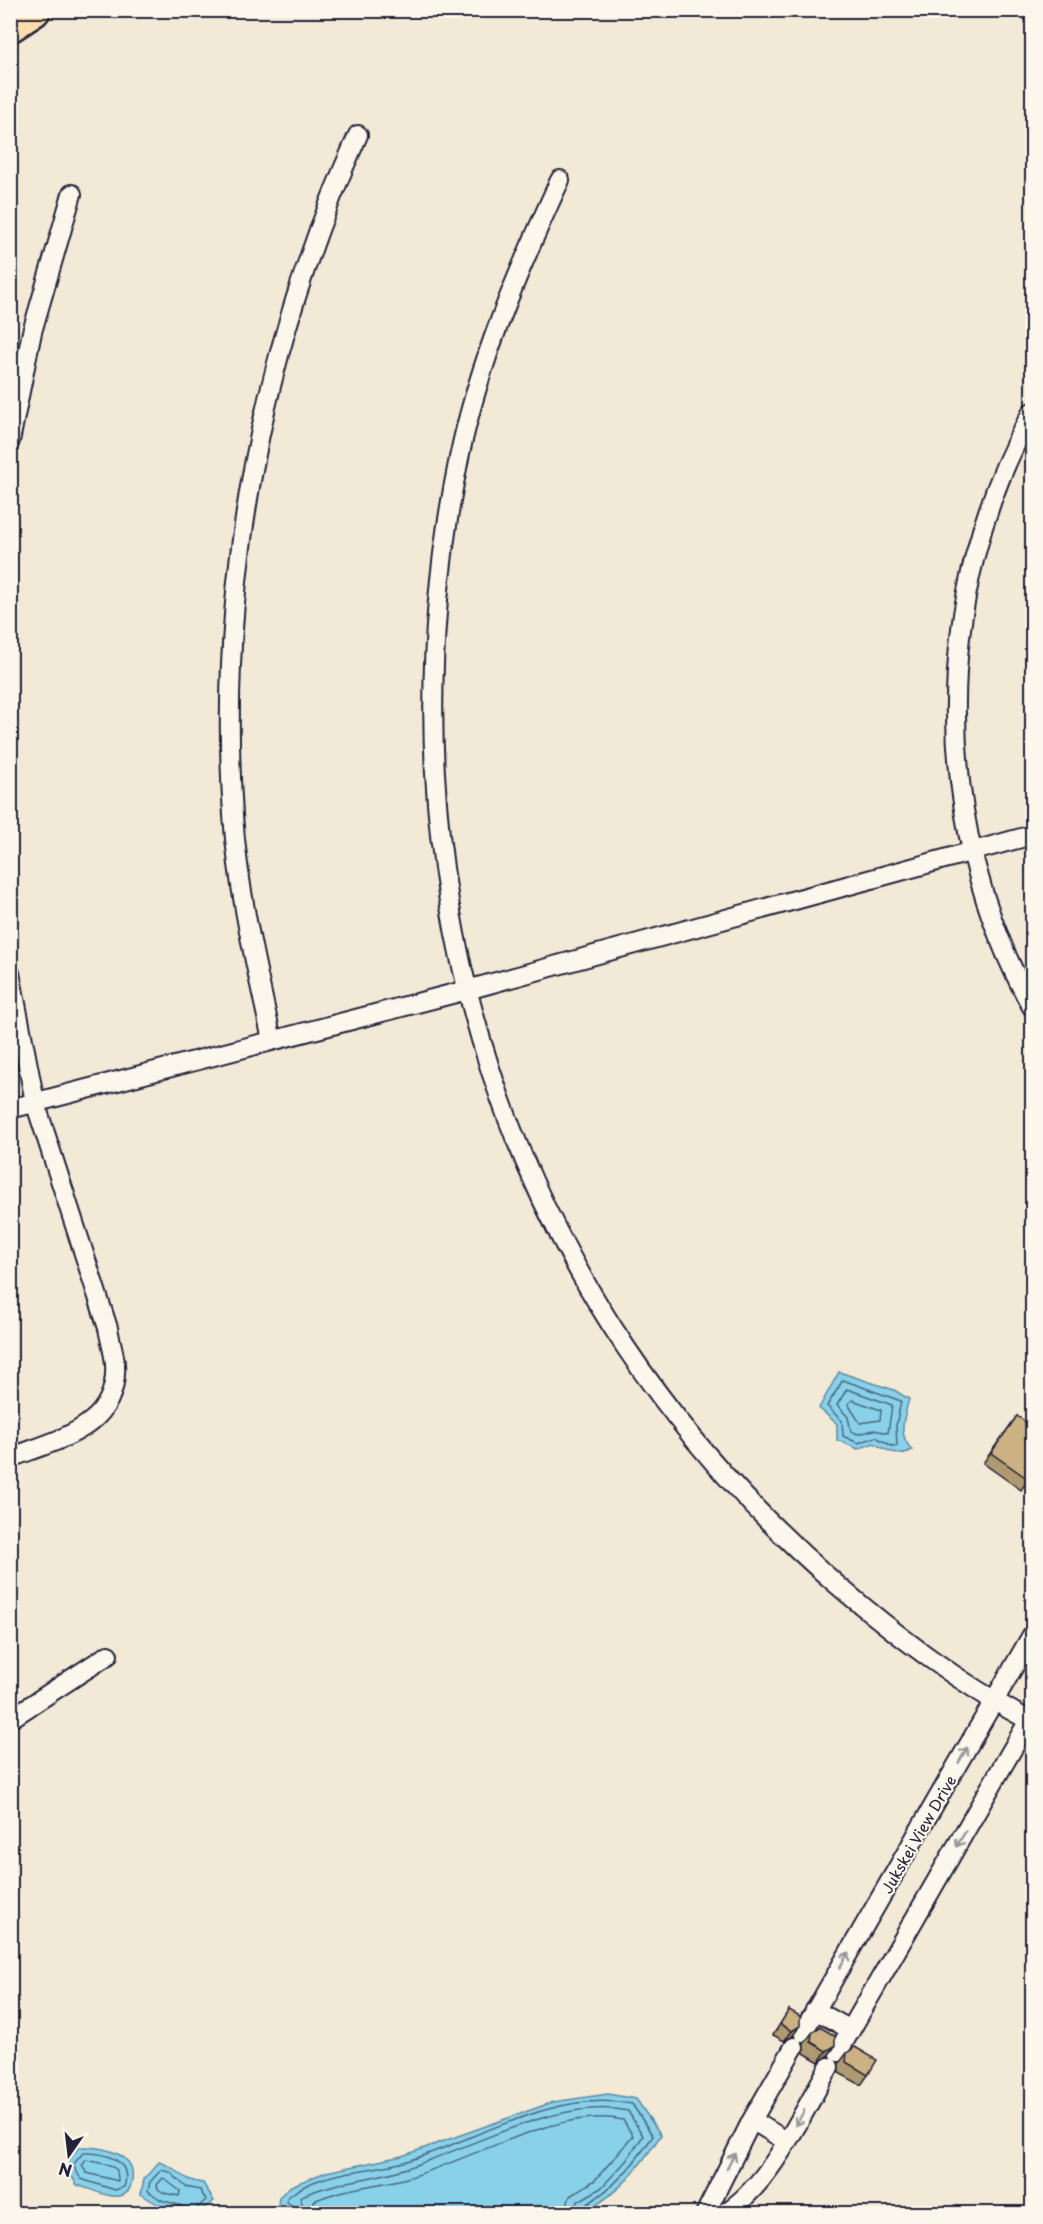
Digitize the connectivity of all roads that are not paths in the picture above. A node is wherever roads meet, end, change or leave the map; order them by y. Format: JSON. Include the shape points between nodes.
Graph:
{"nodes":[{"id":1,"x":33,"y":10,"type":"edge"},
{"id":2,"x":10,"y":25,"type":"edge"},
{"id":3,"x":358,"y":135,"type":"dead end"},
{"id":4,"x":560,"y":180,"type":"dead end"},
{"id":5,"x":72,"y":194,"type":"dead end"},
{"id":6,"x":1032,"y":412,"type":"edge"},
{"id":7,"x":10,"y":441,"type":"edge"},
{"id":8,"x":1032,"y":835,"type":"edge"},
{"id":9,"x":971,"y":853,"type":"junction"},
{"id":10,"x":10,"y":974,"type":"edge"},
{"id":11,"x":467,"y":990,"type":"junction"},
{"id":12,"x":1032,"y":1007,"type":"edge"},
{"id":13,"x":272,"y":1040,"type":"junction"},
{"id":14,"x":35,"y":1102,"type":"junction"},
{"id":15,"x":10,"y":1109,"type":"edge"},
{"id":16,"x":10,"y":1458,"type":"edge"},
{"id":17,"x":1032,"y":1635,"type":"edge"},
{"id":18,"x":108,"y":1655,"type":"dead end"},
{"id":19,"x":995,"y":1700,"type":"junction"},
{"id":20,"x":13,"y":1710,"type":"edge"},
{"id":21,"x":1031,"y":1719,"type":"edge"},
{"id":22,"x":815,"y":2010,"type":"junction"},
{"id":23,"x":851,"y":2030,"type":"junction"},
{"id":24,"x":752,"y":2120,"type":"junction"},
{"id":25,"x":786,"y":2140,"type":"junction"},
{"id":26,"x":705,"y":2214,"type":"edge"},
{"id":27,"x":723,"y":2214,"type":"edge"}],
"edges":[{"from":1,"to":2,"type":"highway"},
{"from":3,"to":13,"type":"street","via":[[328,201],[267,397],[251,468],[235,604],[229,681],[233,818],[250,939]]},
{"from":4,"to":11,"type":"street","via":[[527,250],[482,376],[460,453],[440,577],[432,693],[433,773],[448,896]]},
{"from":5,"to":7,"type":"street","via":[[33,333]]},
{"from":6,"to":9,"type":"street","via":[[998,483],[987,517],[958,645],[955,735]]},
{"from":8,"to":9,"type":"street"},
{"from":9,"to":11,"type":"street"},
{"from":9,"to":12,"type":"street","via":[[998,934]]},
{"from":10,"to":14,"type":"street"},
{"from":11,"to":13,"type":"street"},
{"from":11,"to":19,"type":"street","via":[[516,1142],[550,1217],[588,1289],[670,1412],[791,1545],[931,1661]]},
{"from":13,"to":14,"type":"street"},
{"from":14,"to":15,"type":"street"},
{"from":14,"to":16,"type":"street","via":[[108,1328],[115,1365],[113,1390],[105,1409],[94,1421]]},
{"from":17,"to":19,"type":"street","name":"Jukskei View Drive"},
{"from":18,"to":20,"type":"street"},
{"from":19,"to":21,"type":"street"},
{"from":22,"to":19,"type":"street","name":"Jukskei View Drive","one_way":true},
{"from":21,"to":23,"type":"street","one_way":true},
{"from":22,"to":23,"type":"street"},
{"from":22,"to":24,"type":"street","name":"Jukskei View Drive"},
{"from":23,"to":25,"type":"street","one_way":true},
{"from":24,"to":25,"type":"street"},
{"from":26,"to":24,"type":"street","name":"Jukskei View Drive","one_way":true},
{"from":25,"to":27,"type":"street","via":[[762,2177]]}]}
